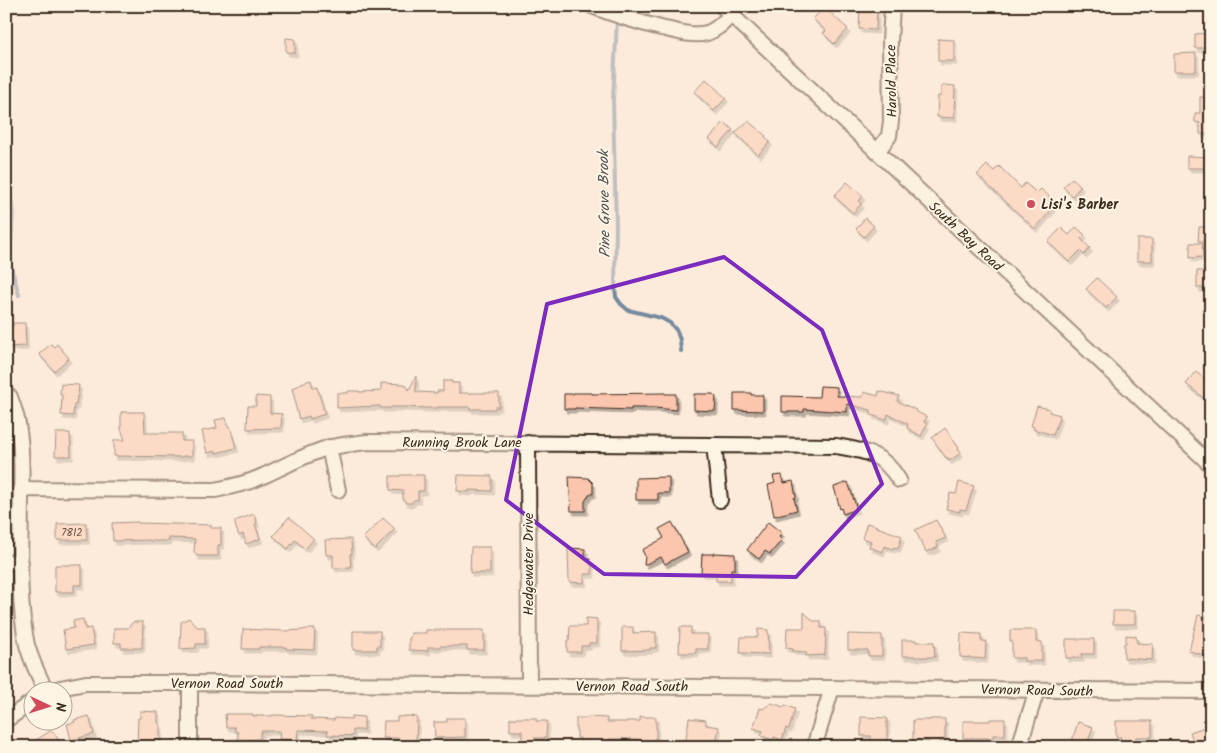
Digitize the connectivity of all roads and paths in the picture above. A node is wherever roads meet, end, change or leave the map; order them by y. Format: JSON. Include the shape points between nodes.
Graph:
{"nodes":[{"id":1,"x":592,"y":6,"type":"edge"},
{"id":2,"x":892,"y":6,"type":"edge"},
{"id":3,"x":726,"y":11,"type":"edge"},
{"id":4,"x":877,"y":152,"type":"junction"},
{"id":5,"x":6,"y":396,"type":"edge"},
{"id":6,"x":528,"y":443,"type":"junction"},
{"id":7,"x":714,"y":444,"type":"junction"},
{"id":8,"x":329,"y":448,"type":"junction"},
{"id":9,"x":1211,"y":465,"type":"edge"},
{"id":10,"x":899,"y":480,"type":"dead end"},
{"id":11,"x":22,"y":489,"type":"junction"},
{"id":12,"x":338,"y":490,"type":"dead end"},
{"id":13,"x":720,"y":500,"type":"dead end"},
{"id":14,"x":6,"y":562,"type":"edge"},
{"id":15,"x":21,"y":563,"type":"junction"},
{"id":16,"x":41,"y":680,"type":"edge"},
{"id":17,"x":190,"y":683,"type":"junction"},
{"id":18,"x":72,"y":686,"type":"edge"},
{"id":19,"x":529,"y":686,"type":"junction"},
{"id":20,"x":832,"y":688,"type":"junction"},
{"id":21,"x":1037,"y":690,"type":"junction"},
{"id":22,"x":1211,"y":691,"type":"edge"},
{"id":23,"x":22,"y":709,"type":"edge"},
{"id":24,"x":6,"y":720,"type":"edge"},
{"id":25,"x":190,"y":747,"type":"edge"},
{"id":26,"x":814,"y":747,"type":"edge"},
{"id":27,"x":1019,"y":747,"type":"edge"}],
"edges":[{"from":1,"to":3,"type":"street","via":[[622,18],[694,35],[715,30]]},
{"from":2,"to":4,"type":"street","name":"Harold Place","via":[[892,121],[890,136]]},
{"from":3,"to":4,"type":"street","name":"South Bay Road"},
{"from":4,"to":9,"type":"street","name":"South Bay Road"},
{"from":5,"to":11,"type":"street","via":[[10,397],[20,430]]},
{"from":6,"to":7,"type":"street","name":"Running Brook Lane"},
{"from":6,"to":8,"type":"street","name":"Running Brook Lane","via":[[367,442]]},
{"from":6,"to":19,"type":"street","name":"Hedgewater Drive"},
{"from":7,"to":10,"type":"street","name":"Running Brook Lane","via":[[836,446],[862,450],[882,460]]},
{"from":7,"to":13,"type":"street"},
{"from":8,"to":11,"type":"street","name":"Running Brook Lane","via":[[237,486],[215,490]]},
{"from":8,"to":12,"type":"street"},
{"from":11,"to":15,"type":"street"},
{"from":14,"to":15,"type":"street"},
{"from":15,"to":16,"type":"street","via":[[22,616],[28,646]]},
{"from":17,"to":18,"type":"street","name":"Vernon Road South"},
{"from":17,"to":19,"type":"street","name":"Vernon Road South"},
{"from":17,"to":25,"type":"street"},
{"from":19,"to":20,"type":"street","name":"Vernon Road South"},
{"from":20,"to":21,"type":"street","name":"Vernon Road South"},
{"from":20,"to":26,"type":"street"},
{"from":21,"to":22,"type":"street","name":"Vernon Road South"},
{"from":21,"to":27,"type":"street"},
{"from":23,"to":24,"type":"street"}]}
